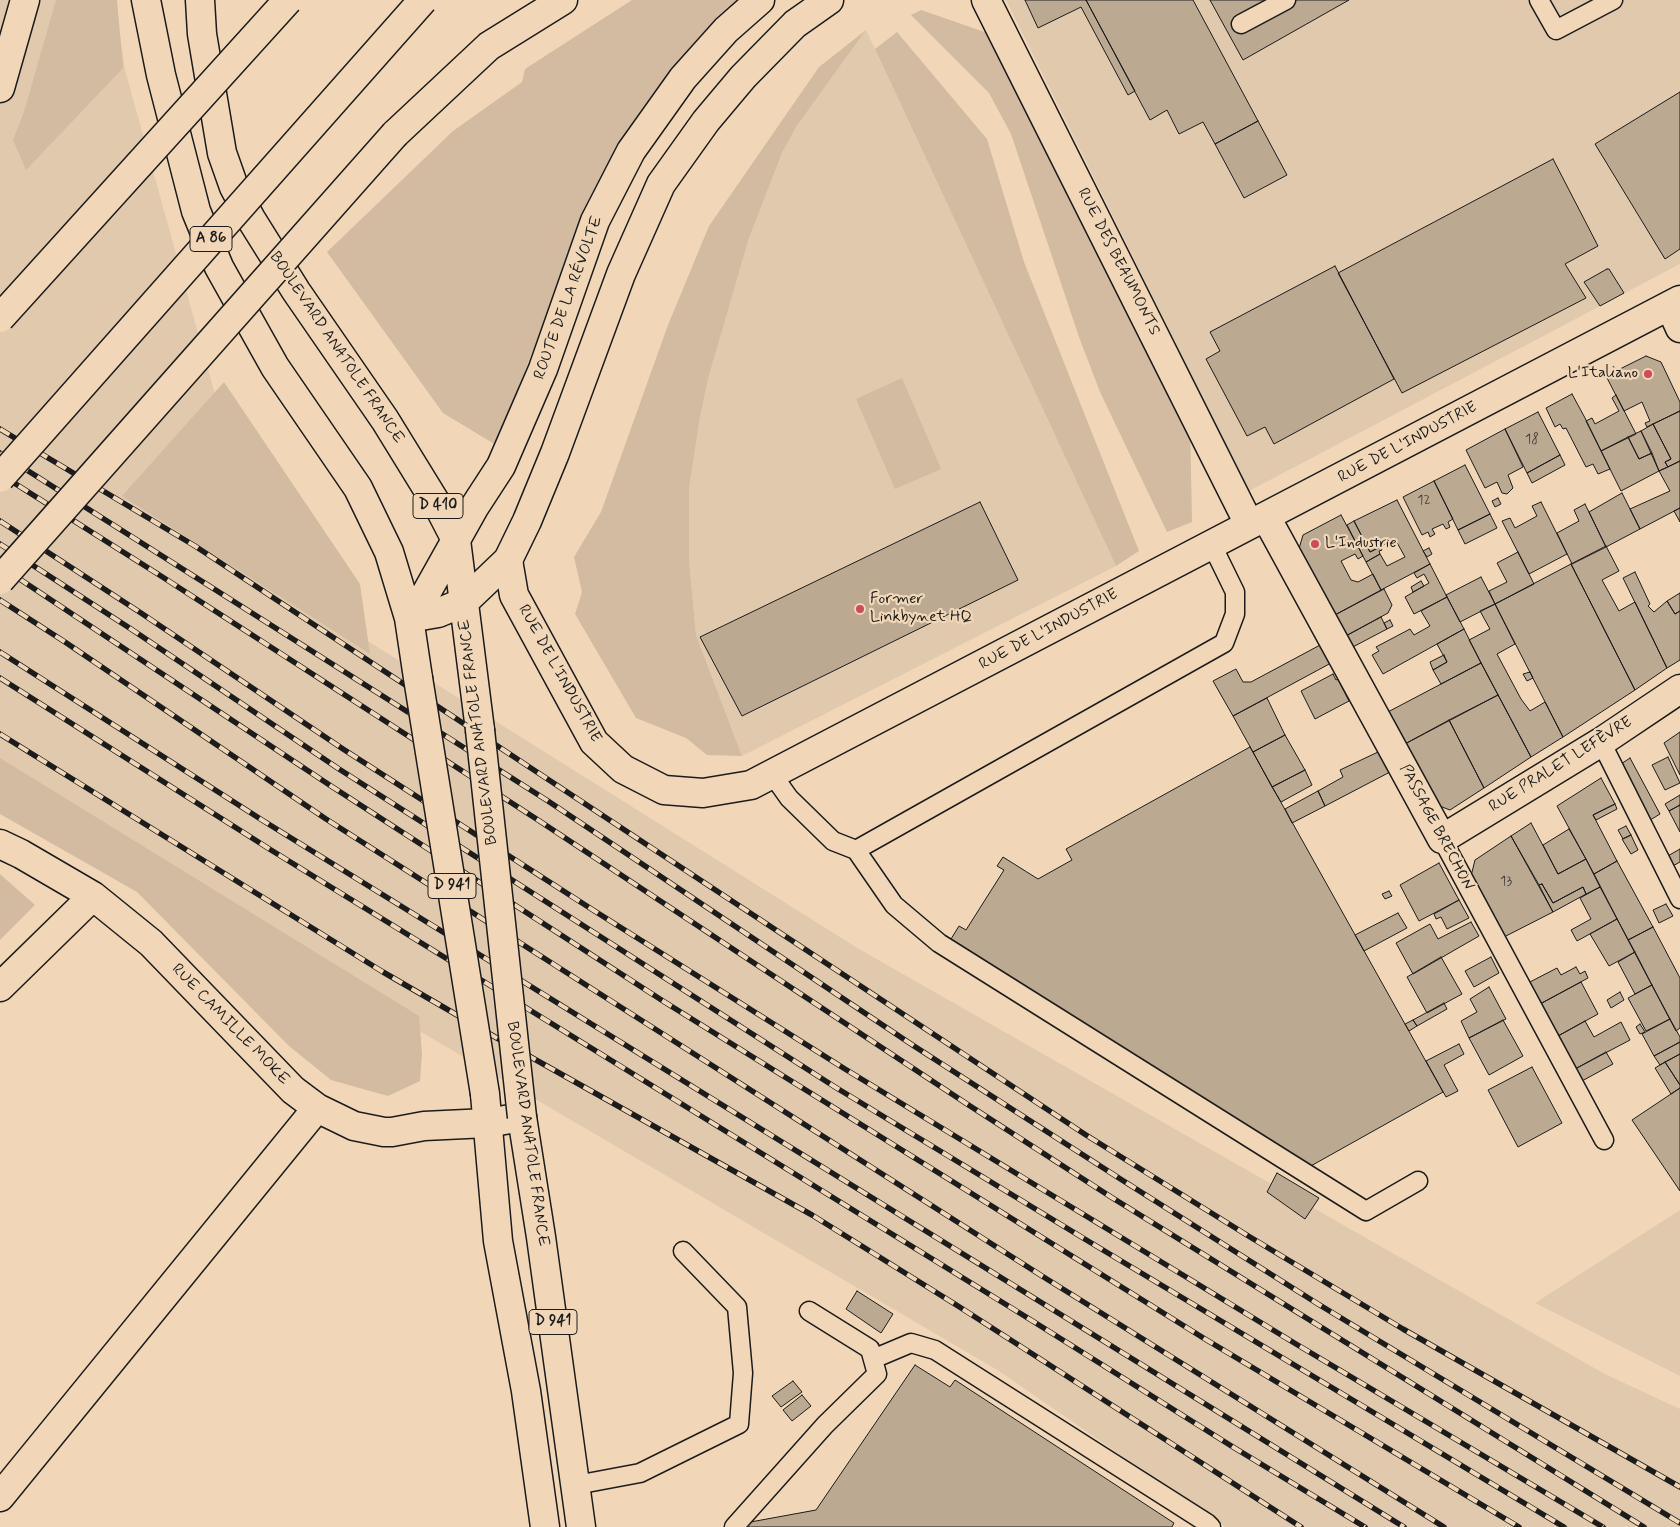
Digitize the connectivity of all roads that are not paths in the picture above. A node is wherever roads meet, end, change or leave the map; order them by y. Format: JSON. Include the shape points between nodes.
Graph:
{"nodes":[{"id":1,"x":25,"y":0,"type":"edge"},
{"id":2,"x":146,"y":0,"type":"edge"},
{"id":3,"x":200,"y":0,"type":"edge"},
{"id":4,"x":288,"y":0,"type":"edge"},
{"id":5,"x":423,"y":0,"type":"edge"},
{"id":6,"x":563,"y":0,"type":"edge"},
{"id":7,"x":760,"y":0,"type":"edge"},
{"id":8,"x":829,"y":0,"type":"edge"},
{"id":9,"x":986,"y":0,"type":"edge"},
{"id":10,"x":1286,"y":0,"type":"edge"},
{"id":11,"x":1539,"y":0,"type":"edge"},
{"id":12,"x":1613,"y":0,"type":"edge"},
{"id":13,"x":1241,"y":24,"type":"dead end"},
{"id":14,"x":0,"y":88,"type":"edge"},
{"id":15,"x":1677,"y":311,"type":"edge"},
{"id":16,"x":0,"y":318,"type":"edge"},
{"id":17,"x":0,"y":478,"type":"edge"},
{"id":18,"x":1258,"y":520,"type":"junction"},
{"id":19,"x":456,"y":540,"type":"junction"},
{"id":20,"x":1212,"y":545,"type":"junction"},
{"id":21,"x":508,"y":560,"type":"junction"},
{"id":22,"x":0,"y":580,"type":"edge"},
{"id":23,"x":464,"y":602,"type":"junction"},
{"id":24,"x":409,"y":618,"type":"junction"},
{"id":25,"x":1680,"y":689,"type":"edge"},
{"id":26,"x":480,"y":730,"type":"joint"},
{"id":27,"x":1600,"y":742,"type":"junction"},
{"id":28,"x":772,"y":774,"type":"junction"},
{"id":29,"x":1442,"y":839,"type":"junction"},
{"id":30,"x":0,"y":844,"type":"edge"},
{"id":31,"x":856,"y":850,"type":"junction"},
{"id":32,"x":93,"y":896,"type":"junction"},
{"id":33,"x":1680,"y":899,"type":"edge"},
{"id":34,"x":0,"y":987,"type":"edge"},
{"id":35,"x":317,"y":1108,"type":"junction"},
{"id":36,"x":522,"y":1117,"type":"junction"},
{"id":37,"x":487,"y":1123,"type":"junction"},
{"id":38,"x":1604,"y":1140,"type":"dead end"},
{"id":39,"x":1418,"y":1181,"type":"dead end"},
{"id":40,"x":683,"y":1251,"type":"dead end"},
{"id":41,"x":809,"y":1311,"type":"dead end"},
{"id":42,"x":873,"y":1359,"type":"junction"},
{"id":43,"x":576,"y":1485,"type":"junction"},
{"id":44,"x":0,"y":1497,"type":"edge"},
{"id":45,"x":545,"y":1527,"type":"edge"},
{"id":46,"x":581,"y":1527,"type":"edge"},
{"id":47,"x":734,"y":1527,"type":"edge"},
{"id":48,"x":1211,"y":1527,"type":"edge"}],
"edges":[{"from":1,"to":14,"type":"main road"},
{"from":2,"to":24,"type":"main road","via":[[161,75],[196,211],[219,267],[275,367],[358,488],[389,552]]},
{"from":3,"to":19,"type":"main road","name":"BOULEVARD ANATOLE FRANCE","number":"D 410","via":[[202,34],[222,153],[234,187],[296,291],[385,420]]},
{"from":4,"to":16,"type":"main road","bridge":true},
{"from":5,"to":17,"type":"main road","number":"A 86","bridge":true},
{"from":6,"to":22,"type":"main road","bridge":true,"via":[[489,46],[394,134]]},
{"from":7,"to":19,"type":"main road","name":"ROUTE DE LA RÉVOLTE","via":[[726,30],[683,78],[631,151],[595,221],[543,369],[501,466]]},
{"from":8,"to":21,"type":"main road","via":[[795,24],[743,77],[661,184],[621,274],[528,521]]},
{"from":9,"to":18,"type":"main road","name":"RUE DES BEAUMONTS"},
{"from":10,"to":13,"type":"lane"},
{"from":11,"to":12,"type":"lane","via":[[1556,30]]},
{"from":15,"to":18,"type":"main road","name":"RUE DE L'INDUSTRIE"},
{"from":18,"to":20,"type":"main road","name":"RUE DE L'INDUSTRIE"},
{"from":18,"to":29,"type":"main road","name":"PASSAGE BRECHON"},
{"from":19,"to":23,"type":"main road","name":"BOULEVARD ANATOLE FRANCE","number":"D 410"},
{"from":19,"to":24,"type":"main road","name":"ROUTE DE LA RÉVOLTE"},
{"from":20,"to":28,"type":"main road","name":"RUE DE L'INDUSTRIE"},
{"from":20,"to":31,"type":"lane","via":[[1235,592],[1235,614],[1224,643]]},
{"from":21,"to":23,"type":"main road"},
{"from":21,"to":28,"type":"main road","name":"RUE DE L'INDUSTRIE","via":[[514,595],[594,742],[622,769],[664,790],[703,793],[752,785]]},
{"from":23,"to":24,"type":"main road","via":[[438,613]]},
{"from":23,"to":26,"type":"main road","name":"BOULEVARD ANATOLE FRANCE","number":"D 410"},
{"from":24,"to":37,"type":"main road","number":"D 941","bridge":true},
{"from":25,"to":27,"type":"main road","name":"RUE PRALET LEFÈVRE"},
{"from":26,"to":36,"type":"main road","name":"BOULEVARD ANATOLE FRANCE","number":"D 941","bridge":true},
{"from":27,"to":29,"type":"main road","name":"RUE PRALET LEFÈVRE"},
{"from":27,"to":33,"type":"lane"},
{"from":28,"to":31,"type":"lane","via":[[789,798],[833,841]]},
{"from":29,"to":38,"type":"lane","name":"PASSAGE BRECHON"},
{"from":30,"to":32,"type":"main road","name":"RUE CAMILLE MOKE"},
{"from":31,"to":39,"type":"lane","via":[[894,905],[939,943],[1366,1211]]},
{"from":32,"to":34,"type":"main road"},
{"from":32,"to":35,"type":"main road","name":"RUE CAMILLE MOKE","via":[[151,943],[293,1090]]},
{"from":35,"to":37,"type":"main road","name":"RUE CAMILLE MOKE","via":[[354,1126],[384,1132]]},
{"from":35,"to":44,"type":"main road"},
{"from":36,"to":37,"type":"main road","name":"RUE CAMILLE MOKE"},
{"from":36,"to":43,"type":"main road","name":"BOULEVARD ANATOLE FRANCE","number":"D 941"},
{"from":37,"to":45,"type":"main road","number":"D 941","via":[[498,1241],[526,1391]]},
{"from":40,"to":43,"type":"lane","via":[[737,1307],[743,1373],[739,1424],[640,1473]]},
{"from":41,"to":42,"type":"lane","via":[[870,1349]]},
{"from":42,"to":47,"type":"lane","via":[[877,1374],[825,1424]]},
{"from":42,"to":48,"type":"lane","via":[[912,1343],[934,1350]]},
{"from":43,"to":46,"type":"main road","name":"BOULEVARD ANATOLE FRANCE","number":"D 941"}]}
